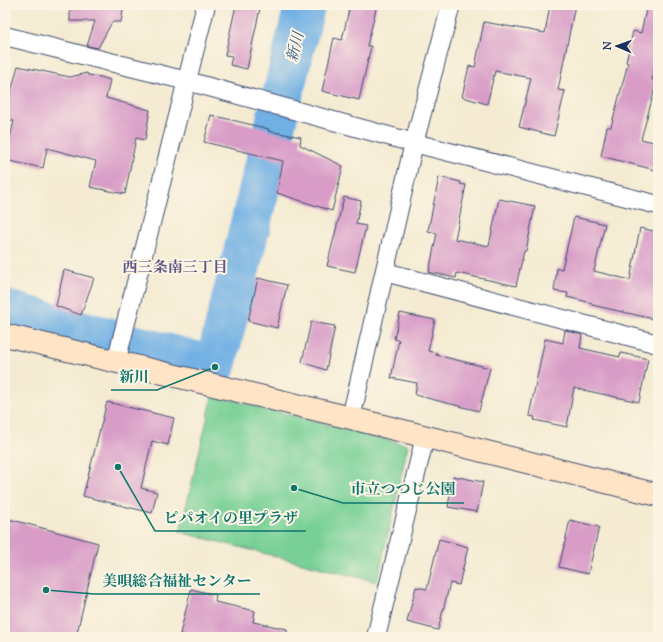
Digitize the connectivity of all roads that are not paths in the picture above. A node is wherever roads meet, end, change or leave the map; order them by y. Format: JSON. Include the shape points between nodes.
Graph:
{"nodes":[{"id":1,"x":206,"y":5,"type":"edge"},
{"id":2,"x":451,"y":5,"type":"edge"},
{"id":3,"x":5,"y":36,"type":"edge"},
{"id":4,"x":187,"y":82,"type":"junction"},
{"id":5,"x":414,"y":143,"type":"junction"},
{"id":6,"x":658,"y":204,"type":"edge"},
{"id":7,"x":385,"y":272,"type":"junction"},
{"id":8,"x":5,"y":335,"type":"edge"},
{"id":9,"x":658,"y":344,"type":"edge"},
{"id":10,"x":116,"y":362,"type":"junction"},
{"id":11,"x":351,"y":418,"type":"junction"},
{"id":12,"x":425,"y":437,"type":"junction"},
{"id":13,"x":658,"y":495,"type":"edge"},
{"id":14,"x":376,"y":637,"type":"edge"}],
"edges":[{"from":1,"to":4,"type":"street"},
{"from":2,"to":5,"type":"street"},
{"from":3,"to":4,"type":"street"},
{"from":4,"to":5,"type":"street"},
{"from":4,"to":10,"type":"street"},
{"from":5,"to":6,"type":"street"},
{"from":5,"to":7,"type":"street"},
{"from":7,"to":9,"type":"street"},
{"from":7,"to":11,"type":"street"},
{"from":8,"to":10,"type":"street"},
{"from":10,"to":11,"type":"street"},
{"from":11,"to":12,"type":"street"},
{"from":12,"to":13,"type":"street"},
{"from":12,"to":14,"type":"street"}]}
